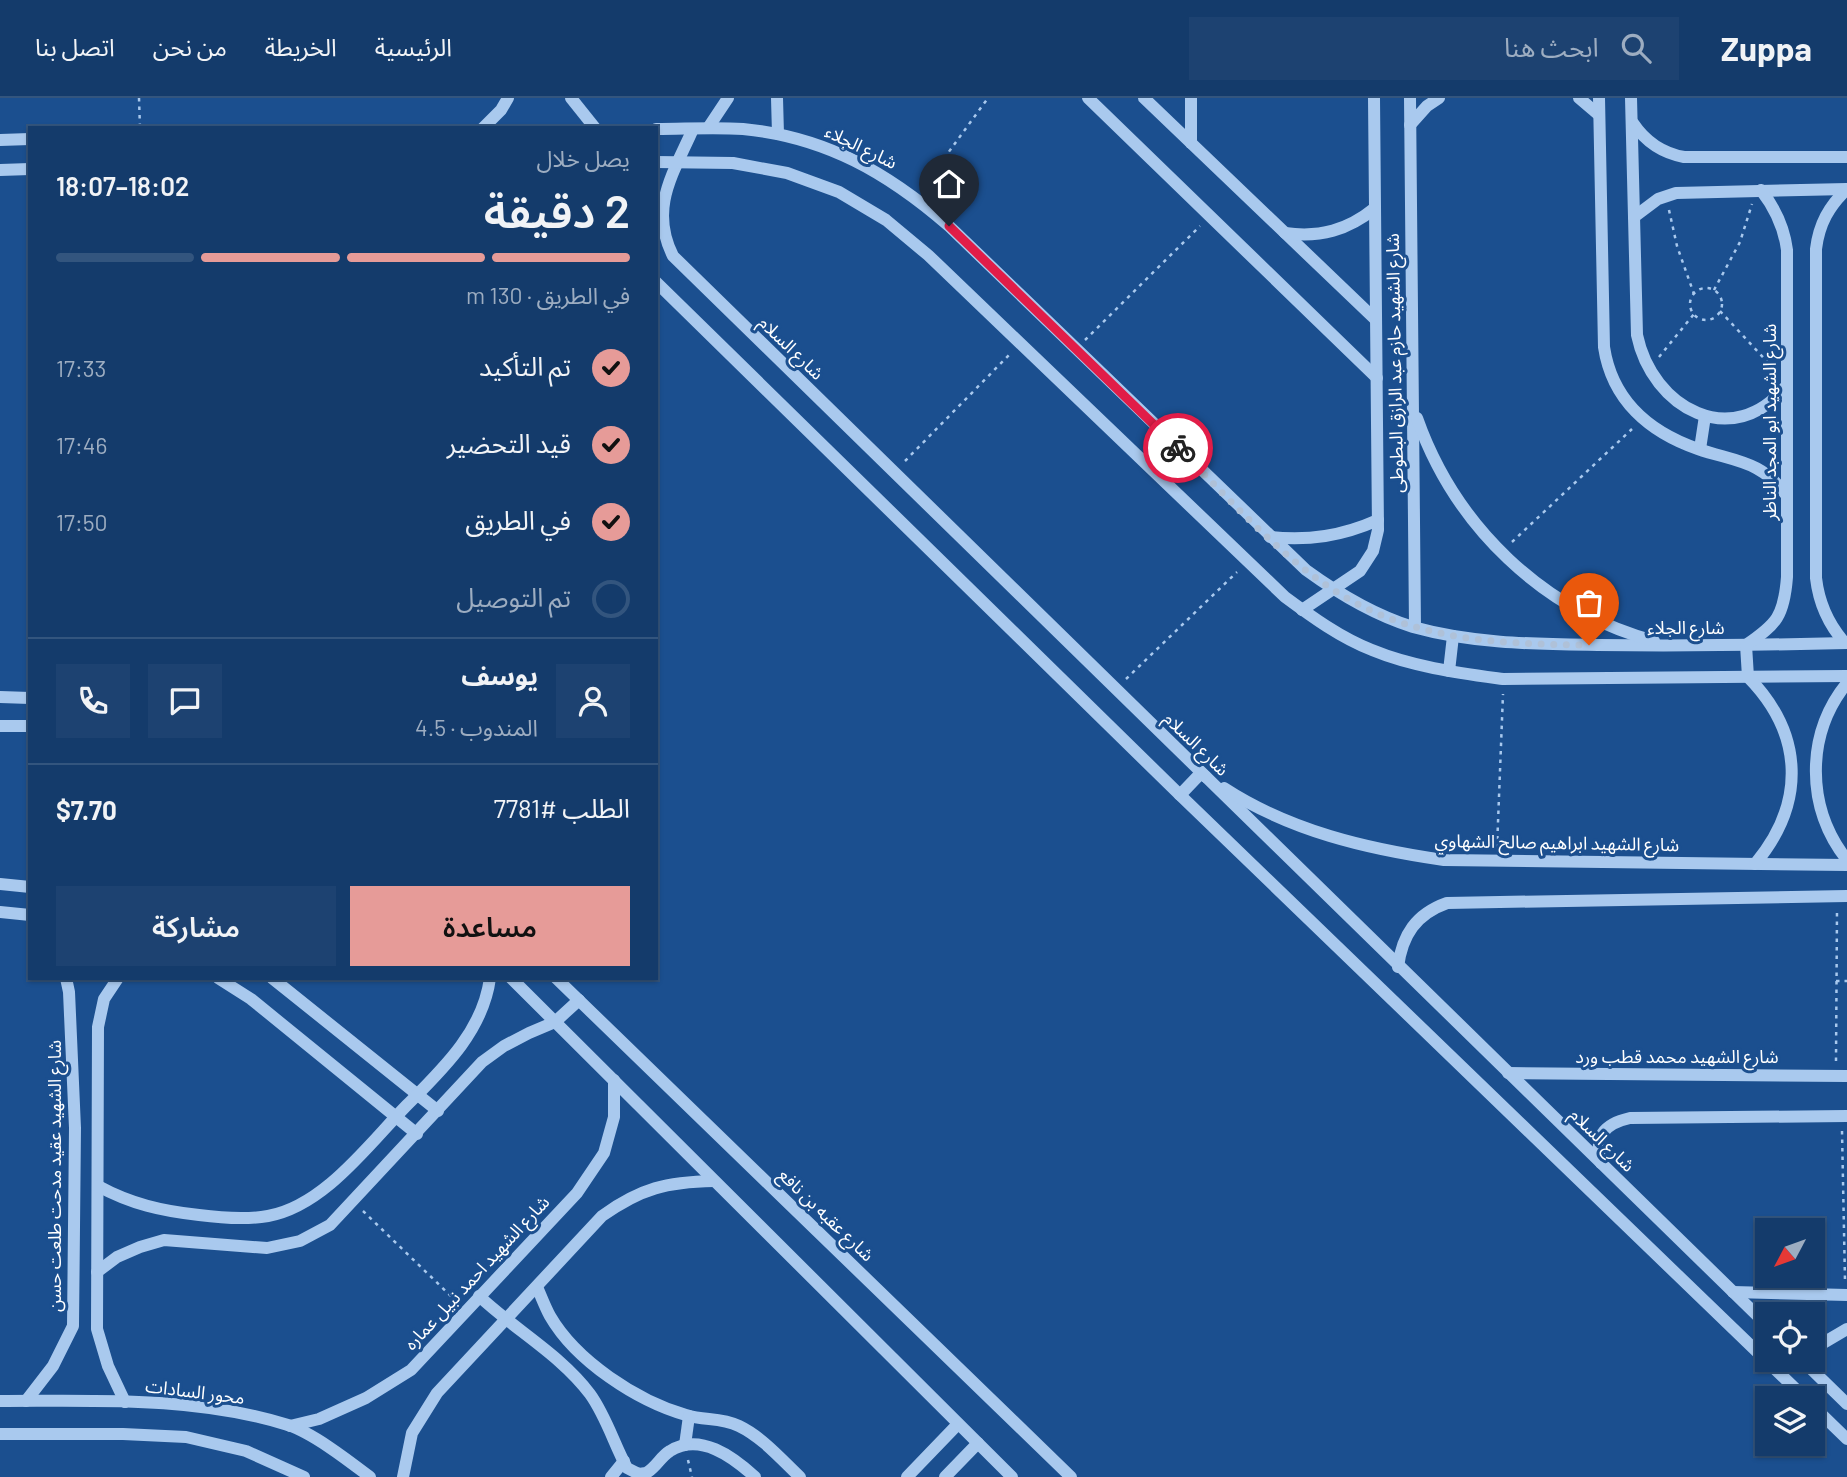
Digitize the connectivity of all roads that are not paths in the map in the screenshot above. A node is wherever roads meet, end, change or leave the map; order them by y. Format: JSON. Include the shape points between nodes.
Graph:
{"nodes":[{"id":1,"x":508,"y":98,"type":"edge"},
{"id":2,"x":571,"y":98,"type":"edge"},
{"id":3,"x":728,"y":98,"type":"edge"},
{"id":4,"x":778,"y":98,"type":"edge"},
{"id":5,"x":1088,"y":98,"type":"edge"},
{"id":6,"x":1144,"y":98,"type":"edge"},
{"id":7,"x":1191,"y":98,"type":"edge"},
{"id":8,"x":1374,"y":98,"type":"edge"},
{"id":9,"x":1410,"y":98,"type":"edge"},
{"id":10,"x":1438,"y":98,"type":"edge"},
{"id":11,"x":1580,"y":98,"type":"edge"},
{"id":12,"x":1599,"y":98,"type":"edge"},
{"id":13,"x":1631,"y":98,"type":"edge"},
{"id":14,"x":1599,"y":115,"type":"junction"},
{"id":15,"x":1632,"y":121,"type":"junction"},
{"id":16,"x":1410,"y":125,"type":"junction"},
{"id":17,"x":485,"y":126,"type":"edge"},
{"id":18,"x":594,"y":126,"type":"edge"},
{"id":19,"x":708,"y":128,"type":"junction"},
{"id":20,"x":658,"y":129,"type":"edge"},
{"id":21,"x":693,"y":129,"type":"junction"},
{"id":22,"x":778,"y":134,"type":"junction"},
{"id":23,"x":28,"y":139,"type":"edge"},
{"id":24,"x":0,"y":140,"type":"edge"},
{"id":25,"x":1191,"y":143,"type":"junction"},
{"id":26,"x":1847,"y":157,"type":"edge"},
{"id":27,"x":658,"y":162,"type":"edge"},
{"id":28,"x":678,"y":162,"type":"junction"},
{"id":29,"x":28,"y":169,"type":"edge"},
{"id":30,"x":0,"y":170,"type":"edge"},
{"id":31,"x":1847,"y":189,"type":"edge"},
{"id":32,"x":1758,"y":190,"type":"junction"},
{"id":33,"x":1375,"y":208,"type":"junction"},
{"id":34,"x":1634,"y":217,"type":"junction"},
{"id":35,"x":1285,"y":233,"type":"junction"},
{"id":36,"x":658,"y":284,"type":"edge"},
{"id":37,"x":1376,"y":320,"type":"junction"},
{"id":38,"x":1377,"y":378,"type":"junction"},
{"id":39,"x":1787,"y":385,"type":"junction"},
{"id":40,"x":1413,"y":408,"type":"junction"},
{"id":41,"x":1705,"y":416,"type":"junction"},
{"id":42,"x":1700,"y":449,"type":"junction"},
{"id":43,"x":1787,"y":496,"type":"junction"},
{"id":44,"x":1378,"y":520,"type":"junction"},
{"id":45,"x":1270,"y":537,"type":"junction"},
{"id":46,"x":1331,"y":589,"type":"junction"},
{"id":47,"x":1302,"y":610,"type":"junction"},
{"id":48,"x":1415,"y":627,"type":"junction"},
{"id":49,"x":1453,"y":636,"type":"junction"},
{"id":50,"x":1846,"y":643,"type":"edge"},
{"id":51,"x":1746,"y":645,"type":"junction"},
{"id":52,"x":1671,"y":646,"type":"junction"},
{"id":53,"x":1449,"y":671,"type":"junction"},
{"id":54,"x":1847,"y":676,"type":"edge"},
{"id":55,"x":1748,"y":677,"type":"junction"},
{"id":56,"x":1847,"y":683,"type":"edge"},
{"id":57,"x":0,"y":697,"type":"edge"},
{"id":58,"x":28,"y":698,"type":"edge"},
{"id":59,"x":0,"y":726,"type":"edge"},
{"id":60,"x":28,"y":726,"type":"edge"},
{"id":61,"x":1201,"y":773,"type":"junction"},
{"id":62,"x":1180,"y":795,"type":"junction"},
{"id":63,"x":1847,"y":862,"type":"edge"},
{"id":64,"x":1755,"y":864,"type":"junction"},
{"id":65,"x":0,"y":884,"type":"edge"},
{"id":66,"x":28,"y":887,"type":"edge"},
{"id":67,"x":1842,"y":896,"type":"edge"},
{"id":68,"x":0,"y":912,"type":"edge"},
{"id":69,"x":28,"y":915,"type":"edge"},
{"id":70,"x":1398,"y":967,"type":"junction"},
{"id":71,"x":66,"y":980,"type":"edge"},
{"id":72,"x":117,"y":980,"type":"edge"},
{"id":73,"x":221,"y":980,"type":"edge"},
{"id":74,"x":274,"y":980,"type":"edge"},
{"id":75,"x":489,"y":980,"type":"edge"},
{"id":76,"x":513,"y":980,"type":"edge"},
{"id":77,"x":558,"y":980,"type":"edge"},
{"id":78,"x":579,"y":1000,"type":"junction"},
{"id":79,"x":555,"y":1022,"type":"junction"},
{"id":80,"x":1508,"y":1073,"type":"junction"},
{"id":81,"x":1842,"y":1076,"type":"edge"},
{"id":82,"x":614,"y":1080,"type":"junction"},
{"id":83,"x":417,"y":1095,"type":"junction"},
{"id":84,"x":438,"y":1111,"type":"junction"},
{"id":85,"x":397,"y":1116,"type":"junction"},
{"id":86,"x":1844,"y":1116,"type":"edge"},
{"id":87,"x":417,"y":1134,"type":"junction"},
{"id":88,"x":1601,"y":1164,"type":"junction"},
{"id":89,"x":714,"y":1181,"type":"junction"},
{"id":90,"x":98,"y":1186,"type":"junction"},
{"id":91,"x":74,"y":1226,"type":"junction"},
{"id":92,"x":97,"y":1227,"type":"junction"},
{"id":93,"x":97,"y":1272,"type":"junction"},
{"id":94,"x":537,"y":1287,"type":"junction"},
{"id":95,"x":1733,"y":1292,"type":"junction"},
{"id":96,"x":1846,"y":1295,"type":"edge"},
{"id":97,"x":480,"y":1296,"type":"junction"},
{"id":98,"x":1755,"y":1313,"type":"edge"},
{"id":99,"x":504,"y":1320,"type":"junction"},
{"id":100,"x":1847,"y":1329,"type":"edge"},
{"id":101,"x":1825,"y":1342,"type":"edge"},
{"id":102,"x":1814,"y":1372,"type":"edge"},
{"id":103,"x":1793,"y":1386,"type":"edge"},
{"id":104,"x":0,"y":1401,"type":"edge"},
{"id":105,"x":26,"y":1401,"type":"junction"},
{"id":106,"x":125,"y":1402,"type":"junction"},
{"id":107,"x":1847,"y":1404,"type":"edge"},
{"id":108,"x":689,"y":1416,"type":"junction"},
{"id":109,"x":1825,"y":1418,"type":"edge"},
{"id":110,"x":958,"y":1424,"type":"junction"},
{"id":111,"x":290,"y":1426,"type":"junction"},
{"id":112,"x":0,"y":1434,"type":"edge"},
{"id":113,"x":1847,"y":1439,"type":"edge"},
{"id":114,"x":978,"y":1443,"type":"junction"},
{"id":115,"x":685,"y":1445,"type":"junction"},
{"id":116,"x":624,"y":1461,"type":"junction"},
{"id":117,"x":639,"y":1475,"type":"edge"},
{"id":118,"x":304,"y":1477,"type":"edge"},
{"id":119,"x":370,"y":1477,"type":"edge"},
{"id":120,"x":402,"y":1477,"type":"edge"},
{"id":121,"x":611,"y":1477,"type":"edge"},
{"id":122,"x":755,"y":1477,"type":"edge"},
{"id":123,"x":800,"y":1477,"type":"edge"},
{"id":124,"x":907,"y":1477,"type":"edge"},
{"id":125,"x":946,"y":1477,"type":"edge"},
{"id":126,"x":1012,"y":1477,"type":"edge"},
{"id":127,"x":1071,"y":1477,"type":"edge"}],
"edges":[{"from":1,"to":17,"type":"street"},
{"from":2,"to":18,"type":"street"},
{"from":3,"to":19,"type":"street"},
{"from":4,"to":22,"type":"street"},
{"from":5,"to":38,"type":"street"},
{"from":6,"to":25,"type":"street"},
{"from":7,"to":25,"type":"street"},
{"from":8,"to":33,"type":"street","name":"شارع الشهيد حازم عبد الرازق البطوطى"},
{"from":9,"to":16,"type":"street","name":"شارع الشهيد حازم عبد الرازق البطوطى"},
{"from":10,"to":16,"type":"street"},
{"from":11,"to":14,"type":"street"},
{"from":12,"to":14,"type":"street"},
{"from":13,"to":15,"type":"street"},
{"from":14,"to":42,"type":"street","via":[[1604,347],[1609,370],[1642,419],[1669,437]]},
{"from":15,"to":26,"type":"street","via":[[1654,145],[1684,157]]},
{"from":15,"to":34,"type":"street"},
{"from":16,"to":40,"type":"street","name":"شارع الشهيد حازم عبد الرازق البطوطى"},
{"from":19,"to":21,"type":"street","name":"شارع الجلاء"},
{"from":19,"to":22,"type":"street","name":"شارع الجلاء"},
{"from":20,"to":21,"type":"street","name":"شارع الجلاء"},
{"from":21,"to":28,"type":"street","name":"شارع السلام"},
{"from":22,"to":45,"type":"street","name":"شارع الجلاء","via":[[848,157],[883,174],[916,198]]},
{"from":23,"to":24,"type":"street"},
{"from":25,"to":35,"type":"street"},
{"from":27,"to":28,"type":"street"},
{"from":28,"to":47,"type":"street","via":[[733,163],[787,173],[839,192],[897,229]]},
{"from":28,"to":61,"type":"street","name":"شارع السلام","via":[[661,222],[673,256]]},
{"from":29,"to":30,"type":"street"},
{"from":31,"to":32,"type":"street"},
{"from":31,"to":50,"type":"street","via":[[1829,209],[1816,249],[1816,578],[1822,608]]},
{"from":32,"to":34,"type":"street","via":[[1667,195]]},
{"from":32,"to":39,"type":"street","name":"شارع الشهيد ابو المجد الناظر","via":[[1782,224],[1787,250]]},
{"from":33,"to":35,"type":"street","via":[[1352,224],[1326,233]]},
{"from":33,"to":37,"type":"street","name":"شارع الشهيد حازم عبد الرازق البطوطى"},
{"from":34,"to":41,"type":"street","via":[[1640,350],[1664,391]]},
{"from":35,"to":37,"type":"street"},
{"from":36,"to":62,"type":"street"},
{"from":37,"to":38,"type":"street","name":"شارع الشهيد حازم عبد الرازق البطوطى"},
{"from":38,"to":44,"type":"street","name":"شارع الشهيد حازم عبد الرازق البطوطى"},
{"from":39,"to":41,"type":"street","via":[[1751,414],[1726,419]]},
{"from":39,"to":43,"type":"street","name":"شارع الشهيد ابو المجد الناظر"},
{"from":40,"to":48,"type":"street","name":"شارع الشهيد حازم عبد الرازق البطوطى"},
{"from":40,"to":52,"type":"street","via":[[1448,486],[1501,553],[1579,612],[1639,638]]},
{"from":41,"to":42,"type":"street"},
{"from":42,"to":43,"type":"street","via":[[1758,467]]},
{"from":43,"to":51,"type":"street","name":"شارع الشهيد ابو المجد الناظر","via":[[1784,598],[1772,628]]},
{"from":44,"to":45,"type":"street","via":[[1325,537]]},
{"from":44,"to":46,"type":"street","name":"شارع الشهيد حازم عبد الرازق البطوطى","via":[[1367,562]]},
{"from":45,"to":46,"type":"street","name":"شارع الجلاء"},
{"from":46,"to":47,"type":"street","name":"شارع الشهيد حازم عبد الرازق البطوطى"},
{"from":46,"to":48,"type":"street","name":"شارع الجلاء"},
{"from":47,"to":53,"type":"street","via":[[1372,650]]},
{"from":48,"to":49,"type":"street","name":"شارع الجلاء"},
{"from":49,"to":52,"type":"street","name":"شارع الجلاء","via":[[1508,644]]},
{"from":49,"to":53,"type":"street"},
{"from":50,"to":51,"type":"street","name":"شارع الجلاء"},
{"from":51,"to":52,"type":"street","name":"شارع الجلاء"},
{"from":51,"to":55,"type":"street"},
{"from":53,"to":55,"type":"street","via":[[1503,679]]},
{"from":54,"to":55,"type":"street"},
{"from":55,"to":64,"type":"street","via":[[1763,692],[1784,728],[1792,769],[1787,811],[1769,848]]},
{"from":56,"to":63,"type":"street","via":[[1822,729],[1815,769],[1821,811]]},
{"from":57,"to":58,"type":"street"},
{"from":59,"to":60,"type":"street"},
{"from":61,"to":62,"type":"street"},
{"from":61,"to":64,"type":"street","name":"شارع الشهيد ابراهيم صالح الشهاوي","via":[[1245,802],[1292,824],[1393,853],[1497,862]]},
{"from":61,"to":70,"type":"street","name":"شارع السلام"},
{"from":62,"to":103,"type":"street"},
{"from":63,"to":64,"type":"street","name":"شارع الشهيد ابراهيم صالح الشهاوي"},
{"from":65,"to":66,"type":"street"},
{"from":67,"to":70,"type":"street","via":[[1447,903],[1433,908],[1412,926],[1404,938]]},
{"from":68,"to":69,"type":"street"},
{"from":70,"to":80,"type":"street","name":"شارع السلام"},
{"from":71,"to":91,"type":"street","name":"شارع الشهيد عقيد مدحت طلعت حسن","via":[[75,1128]]},
{"from":72,"to":90,"type":"street","via":[[104,999],[98,1027]]},
{"from":73,"to":85,"type":"street"},
{"from":74,"to":83,"type":"street"},
{"from":75,"to":83,"type":"street","via":[[479,1018],[463,1044]]},
{"from":76,"to":79,"type":"street"},
{"from":77,"to":78,"type":"street","name":"شارع عقبه بن نافع"},
{"from":78,"to":79,"type":"street"},
{"from":78,"to":127,"type":"street","name":"شارع عقبه بن نافع"},
{"from":79,"to":82,"type":"street"},
{"from":79,"to":84,"type":"street","via":[[529,1032],[482,1062]]},
{"from":80,"to":81,"type":"street","name":"شارع الشهيد محمد قطب ورد"},
{"from":80,"to":88,"type":"street","name":"شارع السلام"},
{"from":82,"to":89,"type":"street"},
{"from":82,"to":97,"type":"street","name":"شارع الشهيد احمد نبيل عماره","via":[[614,1116],[604,1153],[584,1185]]},
{"from":83,"to":84,"type":"street"},
{"from":83,"to":85,"type":"street"},
{"from":84,"to":87,"type":"street"},
{"from":85,"to":87,"type":"street"},
{"from":85,"to":90,"type":"street","via":[[330,1185],[302,1204],[270,1216],[235,1219],[169,1212],[120,1198]]},
{"from":86,"to":88,"type":"street","via":[[1630,1118],[1608,1126],[1601,1137],[1597,1148]]},
{"from":87,"to":93,"type":"street","via":[[330,1225],[300,1241],[267,1248],[164,1240],[117,1257]]},
{"from":88,"to":95,"type":"street","name":"شارع السلام"},
{"from":89,"to":94,"type":"street","via":[[679,1181],[621,1202]]},
{"from":89,"to":110,"type":"street"},
{"from":90,"to":92,"type":"street"},
{"from":91,"to":92,"type":"street"},
{"from":91,"to":105,"type":"street","name":"شارع الشهيد عقيد مدحت طلعت حسن","via":[[73,1326],[53,1366]]},
{"from":92,"to":93,"type":"street"},
{"from":93,"to":106,"type":"street","via":[[97,1329]]},
{"from":94,"to":99,"type":"street"},
{"from":94,"to":108,"type":"street","via":[[550,1317],[571,1343],[609,1376],[636,1395]]},
{"from":95,"to":96,"type":"street"},
{"from":95,"to":98,"type":"street","name":"شارع السلام"},
{"from":97,"to":99,"type":"street"},
{"from":97,"to":111,"type":"street","name":"شارع الشهيد احمد نبيل عماره","via":[[411,1370],[366,1398]]},
{"from":99,"to":116,"type":"street","via":[[576,1377],[604,1417]]},
{"from":99,"to":120,"type":"street","via":[[437,1393],[412,1433]]},
{"from":100,"to":101,"type":"street"},
{"from":102,"to":107,"type":"street"},
{"from":104,"to":105,"type":"street","name":"محور السادات"},
{"from":105,"to":106,"type":"street","name":"محور السادات"},
{"from":106,"to":111,"type":"street","name":"محور السادات","via":[[176,1404]]},
{"from":108,"to":115,"type":"street"},
{"from":108,"to":123,"type":"street","via":[[741,1427]]},
{"from":109,"to":113,"type":"street"},
{"from":110,"to":114,"type":"street"},
{"from":110,"to":124,"type":"street"},
{"from":111,"to":119,"type":"street","name":"محور السادات"},
{"from":112,"to":118,"type":"street","via":[[186,1437],[246,1451]]},
{"from":114,"to":125,"type":"street"},
{"from":114,"to":126,"type":"street"},
{"from":115,"to":117,"type":"street"},
{"from":115,"to":122,"type":"street","via":[[724,1453]]},
{"from":116,"to":117,"type":"street"},
{"from":116,"to":121,"type":"street"}]}
